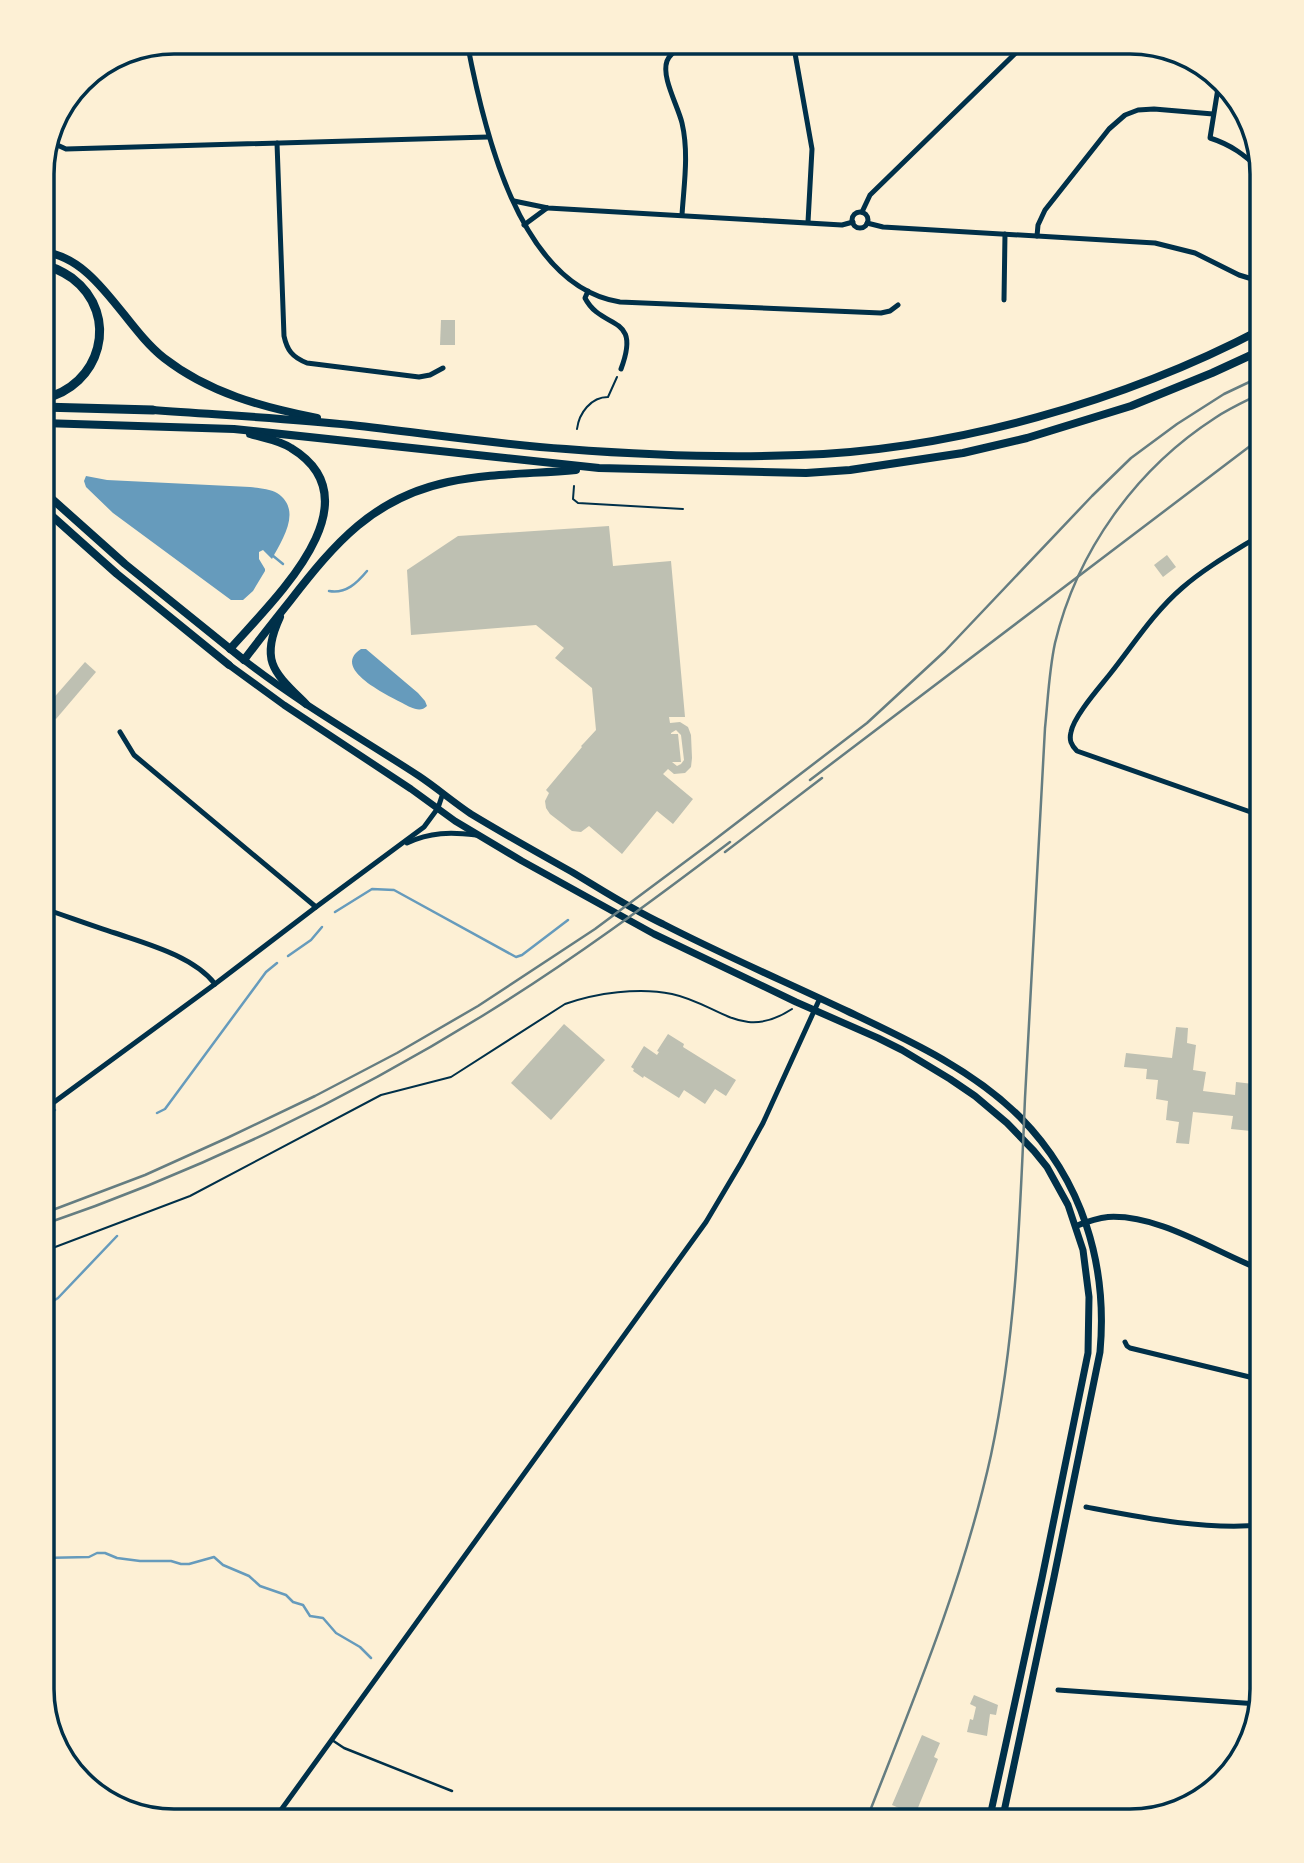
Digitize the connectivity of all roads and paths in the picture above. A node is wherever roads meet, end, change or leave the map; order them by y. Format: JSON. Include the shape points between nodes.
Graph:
{"nodes":[{"id":1,"x":470,"y":54,"type":"edge"},
{"id":2,"x":670,"y":55,"type":"edge"},
{"id":3,"x":795,"y":55,"type":"edge"},
{"id":4,"x":1014,"y":55,"type":"edge"},
{"id":5,"x":1217,"y":92,"type":"edge"},
{"id":6,"x":1213,"y":114,"type":"junction"},
{"id":7,"x":488,"y":137,"type":"junction"},
{"id":8,"x":276,"y":143,"type":"junction"},
{"id":9,"x":58,"y":145,"type":"edge"},
{"id":10,"x":1249,"y":160,"type":"edge"},
{"id":11,"x":514,"y":201,"type":"junction"},
{"id":12,"x":548,"y":208,"type":"junction"},
{"id":13,"x":862,"y":212,"type":"junction"},
{"id":14,"x":682,"y":215,"type":"junction"},
{"id":15,"x":808,"y":222,"type":"junction"},
{"id":16,"x":853,"y":222,"type":"junction"},
{"id":17,"x":867,"y":223,"type":"junction"},
{"id":18,"x":524,"y":225,"type":"junction"},
{"id":19,"x":1005,"y":233,"type":"junction"},
{"id":20,"x":1037,"y":236,"type":"junction"},
{"id":21,"x":55,"y":253,"type":"edge"},
{"id":22,"x":55,"y":268,"type":"edge"},
{"id":23,"x":1250,"y":278,"type":"edge"},
{"id":24,"x":588,"y":291,"type":"junction"},
{"id":25,"x":1004,"y":300,"type":"dead end"},
{"id":26,"x":898,"y":305,"type":"dead end"},
{"id":27,"x":1250,"y":334,"type":"edge"},
{"id":28,"x":1250,"y":356,"type":"edge"},
{"id":29,"x":443,"y":368,"type":"dead end"},
{"id":30,"x":621,"y":369,"type":"joint"},
{"id":31,"x":55,"y":395,"type":"edge"},
{"id":32,"x":55,"y":407,"type":"edge"},
{"id":33,"x":153,"y":410,"type":"joint"},
{"id":34,"x":55,"y":424,"type":"edge"},
{"id":35,"x":347,"y":425,"type":"junction"},
{"id":36,"x":234,"y":429,"type":"junction"},
{"id":37,"x":577,"y":429,"type":"dead end"},
{"id":38,"x":599,"y":468,"type":"junction"},
{"id":39,"x":574,"y":486,"type":"dead end"},
{"id":40,"x":55,"y":501,"type":"edge"},
{"id":41,"x":683,"y":509,"type":"dead end"},
{"id":42,"x":55,"y":518,"type":"edge"},
{"id":43,"x":1250,"y":542,"type":"edge"},
{"id":44,"x":284,"y":608,"type":"junction"},
{"id":45,"x":230,"y":649,"type":"junction"},
{"id":46,"x":244,"y":660,"type":"junction"},
{"id":47,"x":229,"y":665,"type":"junction"},
{"id":48,"x":306,"y":704,"type":"junction"},
{"id":49,"x":120,"y":732,"type":"dead end"},
{"id":50,"x":443,"y":793,"type":"junction"},
{"id":51,"x":451,"y":799,"type":"junction"},
{"id":52,"x":438,"y":808,"type":"junction"},
{"id":53,"x":1250,"y":813,"type":"edge"},
{"id":54,"x":478,"y":835,"type":"junction"},
{"id":55,"x":395,"y":849,"type":"junction"},
{"id":56,"x":316,"y":907,"type":"junction"},
{"id":57,"x":55,"y":912,"type":"edge"},
{"id":58,"x":215,"y":984,"type":"junction"},
{"id":59,"x":820,"y":998,"type":"junction"},
{"id":60,"x":793,"y":1009,"type":"dead end"},
{"id":61,"x":814,"y":1010,"type":"junction"},
{"id":62,"x":54,"y":1102,"type":"edge"},
{"id":63,"x":1086,"y":1222,"type":"junction"},
{"id":64,"x":1076,"y":1226,"type":"junction"},
{"id":65,"x":54,"y":1247,"type":"edge"},
{"id":66,"x":1250,"y":1265,"type":"edge"},
{"id":67,"x":1125,"y":1342,"type":"dead end"},
{"id":68,"x":1250,"y":1377,"type":"edge"},
{"id":69,"x":1086,"y":1507,"type":"dead end"},
{"id":70,"x":1250,"y":1525,"type":"edge"},
{"id":71,"x":1058,"y":1690,"type":"dead end"},
{"id":72,"x":1249,"y":1703,"type":"edge"},
{"id":73,"x":332,"y":1740,"type":"junction"},
{"id":74,"x":452,"y":1791,"type":"dead end"},
{"id":75,"x":282,"y":1808,"type":"edge"},
{"id":76,"x":992,"y":1809,"type":"edge"},
{"id":77,"x":1005,"y":1809,"type":"edge"}],
"edges":[{"from":1,"to":7,"type":"street"},
{"from":2,"to":14,"type":"street","via":[[665,72],[685,140]]},
{"from":3,"to":15,"type":"street","via":[[813,149]]},
{"from":4,"to":13,"type":"street","via":[[870,195]]},
{"from":5,"to":6,"type":"street"},
{"from":6,"to":10,"type":"street","via":[[1210,138]]},
{"from":6,"to":20,"type":"street","via":[[1138,110],[1116,121],[1045,210]]},
{"from":7,"to":8,"type":"street"},
{"from":7,"to":11,"type":"street"},
{"from":8,"to":9,"type":"street","via":[[66,149]]},
{"from":8,"to":29,"type":"street","via":[[284,336],[291,354],[315,365],[419,377]]},
{"from":11,"to":12,"type":"street"},
{"from":11,"to":18,"type":"street"},
{"from":12,"to":14,"type":"street"},
{"from":12,"to":18,"type":"street"},
{"from":13,"to":16,"type":"street"},
{"from":13,"to":17,"type":"street"},
{"from":14,"to":15,"type":"street"},
{"from":15,"to":16,"type":"street"},
{"from":16,"to":17,"type":"street","via":[[858,227]]},
{"from":17,"to":19,"type":"street"},
{"from":18,"to":24,"type":"street","via":[[553,266]]},
{"from":19,"to":20,"type":"street"},
{"from":19,"to":25,"type":"street"},
{"from":20,"to":23,"type":"street","via":[[1177,247]]},
{"from":21,"to":35,"type":"main road","via":[[83,268],[142,338],[185,372],[254,404]]},
{"from":22,"to":31,"type":"highway","via":[[80,285],[97,310],[100,328],[96,353],[85,376]]},
{"from":24,"to":26,"type":"street","via":[[620,302],[881,313]]},
{"from":24,"to":30,"type":"street","via":[[589,307],[613,321],[628,339]]},
{"from":27,"to":35,"type":"main road","via":[[1090,401],[982,430],[849,451],[661,455]]},
{"from":28,"to":38,"type":"main road","via":[[1131,406],[963,453],[806,473]]},
{"from":30,"to":37,"type":"path","via":[[608,397],[588,406]]},
{"from":32,"to":33,"type":"highway"},
{"from":33,"to":35,"type":"main road"},
{"from":34,"to":36,"type":"main road"},
{"from":36,"to":38,"type":"main road"},
{"from":36,"to":45,"type":"main road","via":[[289,446],[305,458],[319,477],[326,501],[320,531],[306,556]]},
{"from":38,"to":44,"type":"main road","via":[[467,479],[402,497],[340,540]]},
{"from":39,"to":41,"type":"path","via":[[573,499],[578,503]]},
{"from":40,"to":45,"type":"main road"},
{"from":42,"to":47,"type":"main road"},
{"from":43,"to":53,"type":"street","via":[[1201,573],[1163,606],[1087,703],[1071,729],[1070,740],[1077,751]]},
{"from":44,"to":46,"type":"main road"},
{"from":44,"to":48,"type":"main road","via":[[271,639],[271,660]]},
{"from":45,"to":46,"type":"main road"},
{"from":45,"to":47,"type":"main road"},
{"from":46,"to":47,"type":"main road"},
{"from":46,"to":48,"type":"main road"},
{"from":47,"to":52,"type":"main road"},
{"from":48,"to":50,"type":"main road"},
{"from":49,"to":56,"type":"street","via":[[134,755]]},
{"from":50,"to":51,"type":"main road"},
{"from":50,"to":52,"type":"street"},
{"from":51,"to":52,"type":"street"},
{"from":51,"to":59,"type":"main road","via":[[664,925]]},
{"from":52,"to":54,"type":"main road"},
{"from":52,"to":55,"type":"street","via":[[424,827]]},
{"from":54,"to":55,"type":"street","via":[[435,834]]},
{"from":54,"to":61,"type":"main road","via":[[654,934]]},
{"from":55,"to":56,"type":"street"},
{"from":56,"to":58,"type":"street"},
{"from":57,"to":58,"type":"street","via":[[158,947],[198,968]]},
{"from":58,"to":62,"type":"street"},
{"from":59,"to":61,"type":"street"},
{"from":59,"to":63,"type":"main road","via":[[931,1053],[1017,1115],[1055,1160]]},
{"from":60,"to":65,"type":"path","via":[[755,1023],[672,994],[621,992],[586,997],[557,1009],[446,1079],[381,1096],[190,1196]]},
{"from":61,"to":64,"type":"main road","via":[[902,1050],[975,1096],[1040,1159],[1058,1184]]},
{"from":61,"to":73,"type":"street","via":[[763,1123],[694,1239]]},
{"from":63,"to":64,"type":"street"},
{"from":63,"to":66,"type":"street","via":[[1109,1217],[1147,1222]]},
{"from":63,"to":77,"type":"main road","via":[[1101,1292],[1100,1352]]},
{"from":64,"to":76,"type":"main road","via":[[1089,1297],[1088,1353]]},
{"from":67,"to":68,"type":"street","via":[[1150,1354]]},
{"from":69,"to":70,"type":"street","via":[[1194,1524]]},
{"from":71,"to":72,"type":"street"},
{"from":73,"to":74,"type":"lane"},
{"from":73,"to":75,"type":"street"}]}
